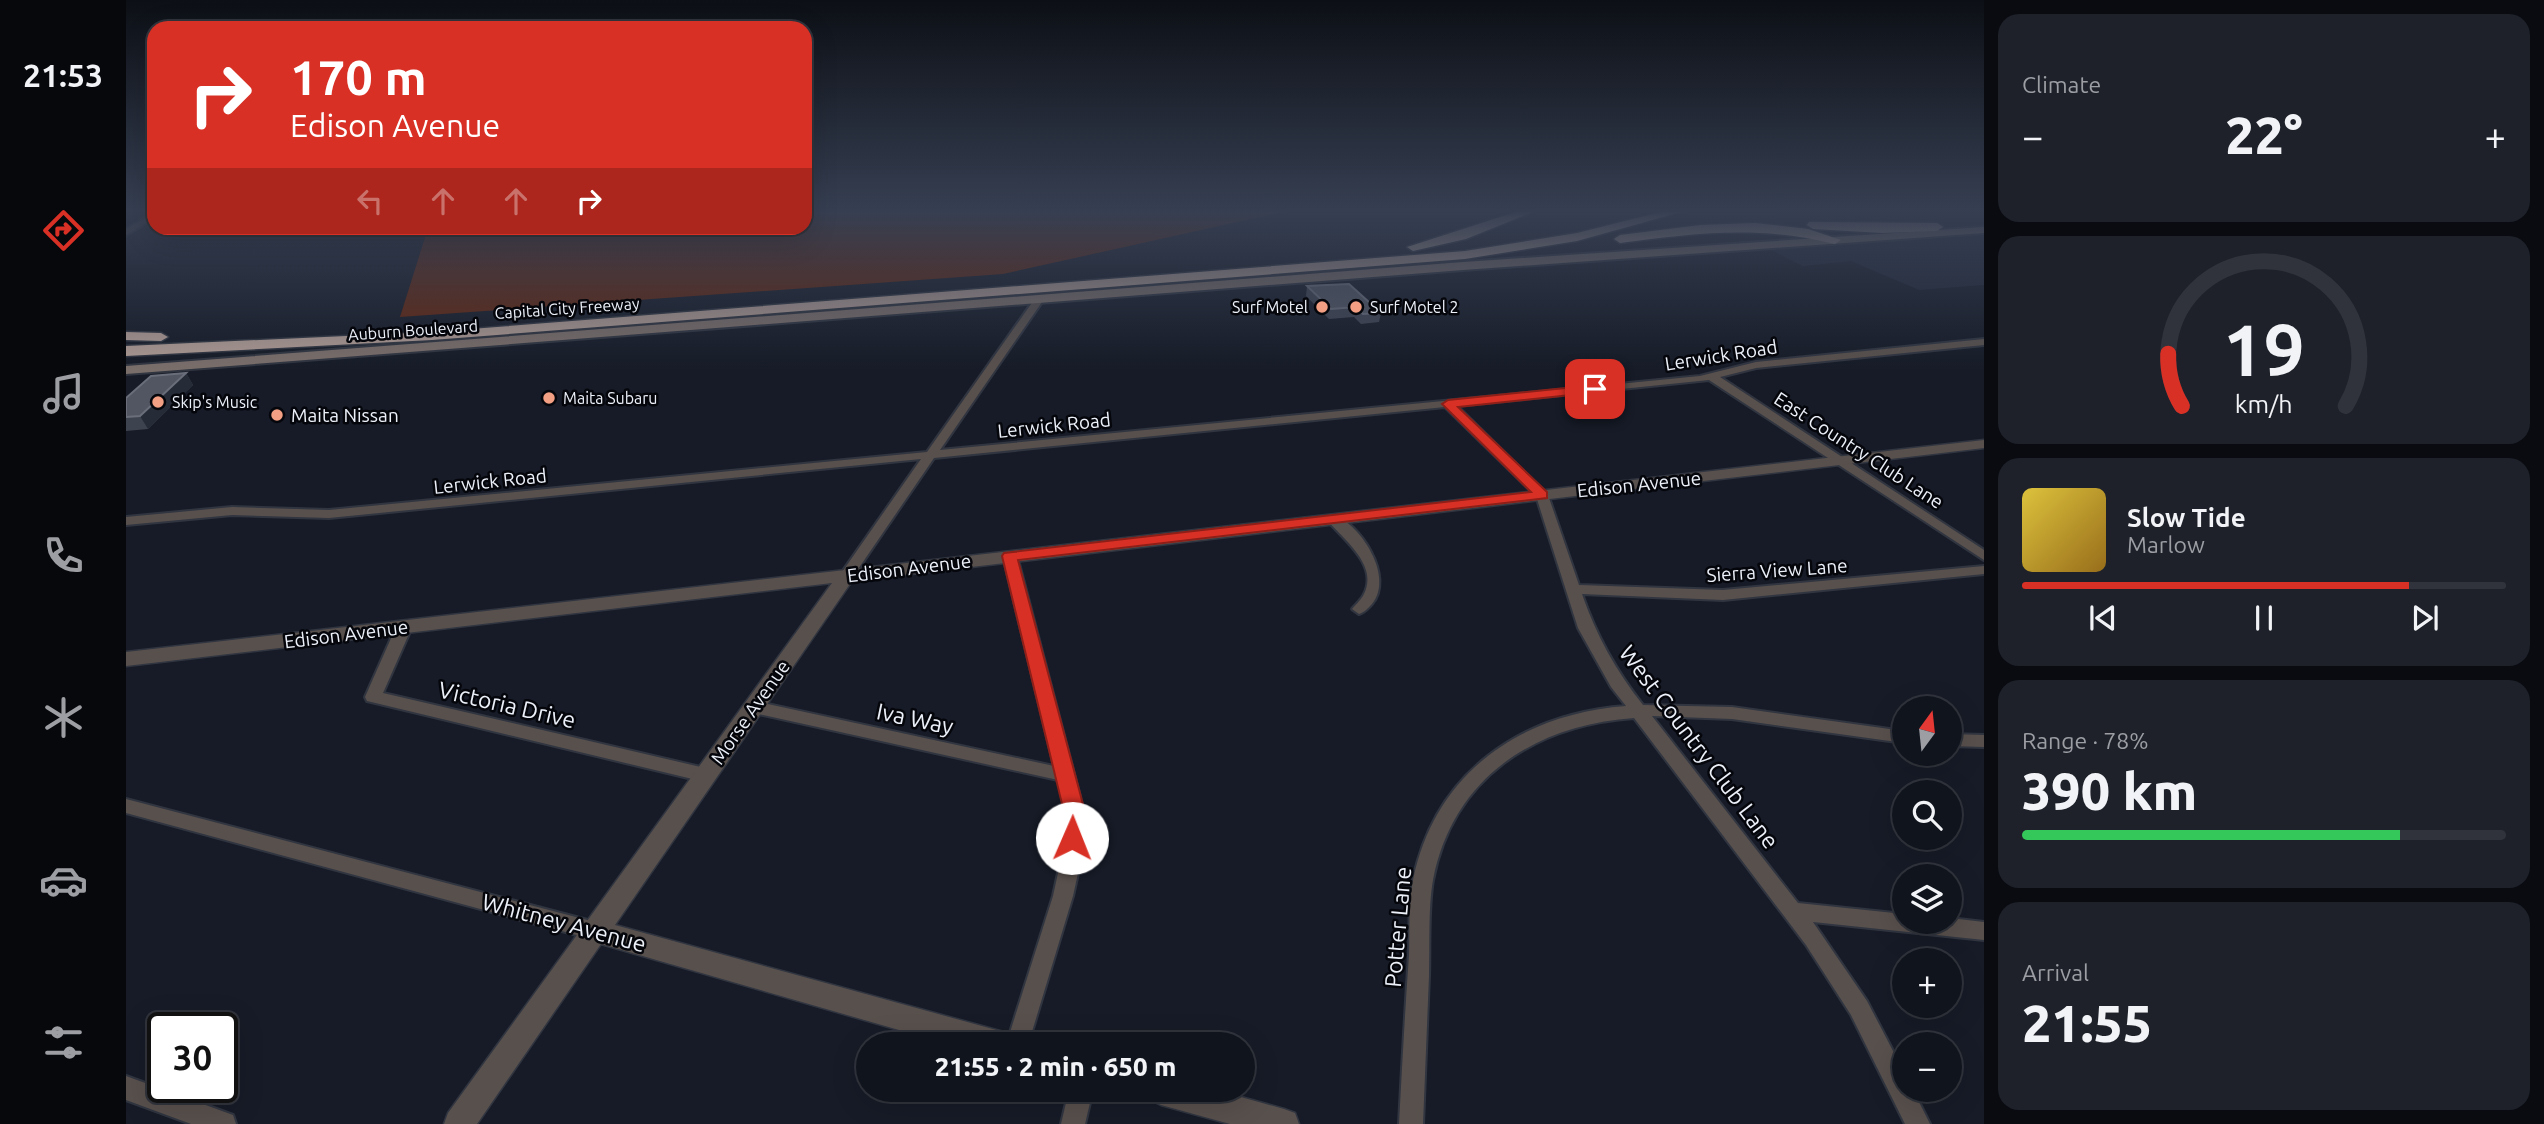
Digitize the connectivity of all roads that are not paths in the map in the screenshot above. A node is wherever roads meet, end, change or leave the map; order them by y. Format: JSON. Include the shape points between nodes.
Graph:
{"nodes":[{"id":1,"x":1255,"y":264,"type":"edge"},
{"id":2,"x":1344,"y":264,"type":"edge"},
{"id":3,"x":1495,"y":264,"type":"edge"},
{"id":4,"x":1039,"y":299,"type":"junction"},
{"id":5,"x":126,"y":336,"type":"edge"},
{"id":6,"x":208,"y":339,"type":"junction"},
{"id":7,"x":373,"y":340,"type":"junction"},
{"id":8,"x":126,"y":342,"type":"edge"},
{"id":9,"x":1984,"y":342,"type":"edge"},
{"id":10,"x":126,"y":351,"type":"edge"},
{"id":11,"x":126,"y":358,"type":"edge"},
{"id":12,"x":126,"y":370,"type":"edge"},
{"id":13,"x":1712,"y":377,"type":"junction"},
{"id":14,"x":1448,"y":404,"type":"junction"},
{"id":15,"x":1984,"y":444,"type":"edge"},
{"id":16,"x":932,"y":455,"type":"junction"},
{"id":17,"x":1842,"y":460,"type":"junction"},
{"id":18,"x":1542,"y":495,"type":"junction"},
{"id":19,"x":1333,"y":519,"type":"junction"},
{"id":20,"x":126,"y":521,"type":"edge"},
{"id":21,"x":1010,"y":556,"type":"junction"},
{"id":22,"x":1984,"y":556,"type":"edge"},
{"id":23,"x":1984,"y":570,"type":"edge"},
{"id":24,"x":847,"y":575,"type":"junction"},
{"id":25,"x":1573,"y":589,"type":"junction"},
{"id":26,"x":1359,"y":609,"type":"dead end"},
{"id":27,"x":404,"y":627,"type":"junction"},
{"id":28,"x":126,"y":659,"type":"edge"},
{"id":29,"x":754,"y":706,"type":"junction"},
{"id":30,"x":1639,"y":710,"type":"junction"},
{"id":31,"x":1892,"y":735,"type":"edge"},
{"id":32,"x":1962,"y":740,"type":"edge"},
{"id":33,"x":1984,"y":741,"type":"edge"},
{"id":34,"x":705,"y":775,"type":"junction"},
{"id":35,"x":1065,"y":775,"type":"junction"},
{"id":36,"x":126,"y":806,"type":"edge"},
{"id":37,"x":1793,"y":911,"type":"junction"},
{"id":38,"x":595,"y":931,"type":"junction"},
{"id":39,"x":1984,"y":931,"type":"edge"},
{"id":40,"x":954,"y":1032,"type":"edge"},
{"id":41,"x":1021,"y":1032,"type":"edge"},
{"id":42,"x":126,"y":1088,"type":"edge"},
{"id":43,"x":1078,"y":1102,"type":"edge"},
{"id":44,"x":1204,"y":1102,"type":"edge"},
{"id":45,"x":224,"y":1124,"type":"edge"},
{"id":46,"x":458,"y":1124,"type":"edge"},
{"id":47,"x":1073,"y":1124,"type":"edge"},
{"id":48,"x":1283,"y":1124,"type":"edge"},
{"id":49,"x":1411,"y":1124,"type":"edge"},
{"id":50,"x":1919,"y":1124,"type":"edge"}],
"edges":[{"from":1,"to":6,"type":"highway","name":"Capital City Freeway"},
{"from":2,"to":7,"type":"highway","name":"Capital City Freeway"},
{"from":3,"to":4,"type":"main road","name":"Auburn Boulevard"},
{"from":4,"to":12,"type":"main road","name":"Auburn Boulevard"},
{"from":4,"to":16,"type":"street","name":"Morse Avenue"},
{"from":5,"to":6,"type":"highway"},
{"from":6,"to":8,"type":"highway","name":"Capital City Freeway"},
{"from":7,"to":10,"type":"highway","name":"Capital City Freeway"},
{"from":7,"to":11,"type":"highway"},
{"from":9,"to":13,"type":"street","name":"Lerwick Road","via":[[1756,365]]},
{"from":13,"to":14,"type":"street","name":"Lerwick Road"},
{"from":13,"to":17,"type":"street","name":"East Country Club Lane"},
{"from":14,"to":16,"type":"street","name":"Lerwick Road"},
{"from":14,"to":18,"type":"street","name":"West Country Club Lane"},
{"from":15,"to":17,"type":"street","name":"Edison Avenue"},
{"from":16,"to":20,"type":"street","name":"Lerwick Road","via":[[329,514],[232,511]]},
{"from":16,"to":24,"type":"street","name":"Morse Avenue"},
{"from":17,"to":18,"type":"street","name":"Edison Avenue"},
{"from":17,"to":22,"type":"street","name":"East Country Club Lane"},
{"from":18,"to":19,"type":"street","name":"Edison Avenue"},
{"from":18,"to":25,"type":"street","name":"West Country Club Lane"},
{"from":19,"to":21,"type":"street","name":"Edison Avenue"},
{"from":19,"to":26,"type":"street","via":[[1356,540],[1373,572],[1374,589]]},
{"from":21,"to":24,"type":"street","name":"Edison Avenue"},
{"from":21,"to":35,"type":"street"},
{"from":23,"to":25,"type":"street","name":"Sierra View Lane","via":[[1734,595]]},
{"from":24,"to":27,"type":"street","name":"Edison Avenue"},
{"from":24,"to":29,"type":"street","name":"Morse Avenue"},
{"from":25,"to":30,"type":"street","name":"West Country Club Lane","via":[[1599,655]]},
{"from":27,"to":28,"type":"street","name":"Edison Avenue"},
{"from":27,"to":34,"type":"street","name":"Victoria Drive","via":[[373,697]]},
{"from":29,"to":34,"type":"street","name":"Morse Avenue"},
{"from":29,"to":35,"type":"street","name":"Iva Way"},
{"from":30,"to":31,"type":"street","name":"Potter Lane","via":[[1711,712]]},
{"from":30,"to":37,"type":"street","name":"West Country Club Lane"},
{"from":30,"to":49,"type":"street","name":"Potter Lane","via":[[1584,718],[1530,737],[1484,766],[1449,807],[1429,850],[1423,881]]},
{"from":32,"to":33,"type":"street"},
{"from":34,"to":38,"type":"street","name":"Morse Avenue"},
{"from":35,"to":41,"type":"street","via":[[1074,808],[1070,864]]},
{"from":36,"to":38,"type":"street","name":"Whitney Avenue"},
{"from":37,"to":39,"type":"street"},
{"from":37,"to":50,"type":"street","name":"West Country Club Lane","via":[[1859,1008]]},
{"from":38,"to":40,"type":"street","name":"Whitney Avenue"},
{"from":38,"to":46,"type":"street","name":"Morse Avenue"},
{"from":42,"to":45,"type":"street"},
{"from":43,"to":47,"type":"street"},
{"from":44,"to":48,"type":"street"}]}
